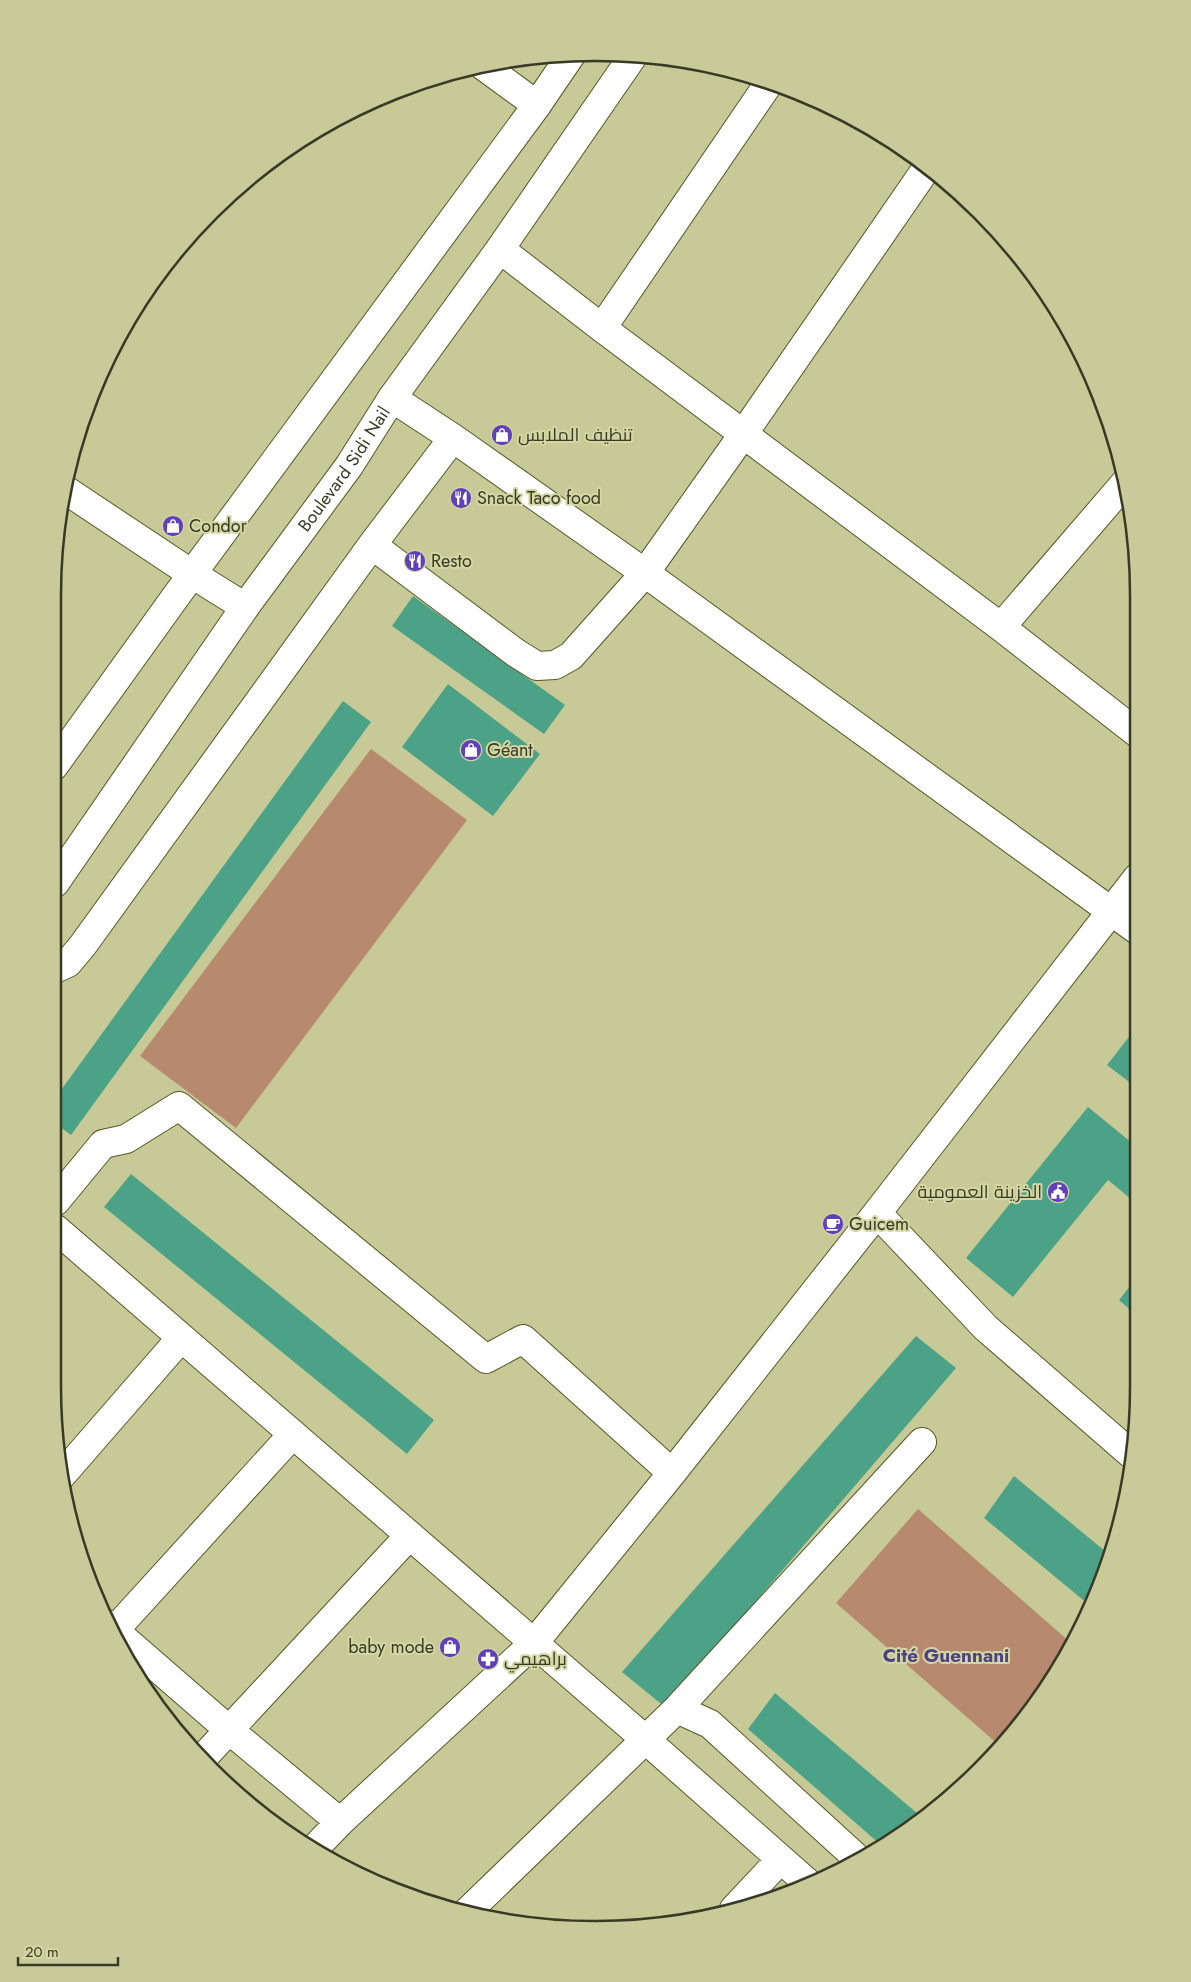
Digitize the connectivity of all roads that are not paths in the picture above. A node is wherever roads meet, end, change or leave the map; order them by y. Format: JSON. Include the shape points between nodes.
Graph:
{"nodes":[{"id":1,"x":566,"y":62,"type":"edge"},
{"id":2,"x":629,"y":62,"type":"edge"},
{"id":3,"x":491,"y":72,"type":"edge"},
{"id":4,"x":765,"y":89,"type":"edge"},
{"id":5,"x":536,"y":105,"type":"junction"},
{"id":6,"x":928,"y":178,"type":"edge"},
{"id":7,"x":500,"y":249,"type":"junction"},
{"id":8,"x":602,"y":328,"type":"junction"},
{"id":9,"x":392,"y":398,"type":"junction"},
{"id":10,"x":744,"y":433,"type":"junction"},
{"id":11,"x":453,"y":438,"type":"junction"},
{"id":12,"x":1119,"y":489,"type":"edge"},
{"id":13,"x":71,"y":494,"type":"edge"},
{"id":14,"x":372,"y":545,"type":"junction"},
{"id":15,"x":645,"y":573,"type":"junction"},
{"id":16,"x":192,"y":574,"type":"junction"},
{"id":17,"x":245,"y":607,"type":"junction"},
{"id":18,"x":1001,"y":627,"type":"junction"},
{"id":19,"x":1130,"y":728,"type":"edge"},
{"id":20,"x":61,"y":756,"type":"edge"},
{"id":21,"x":61,"y":874,"type":"edge"},
{"id":22,"x":1130,"y":887,"type":"edge"},
{"id":23,"x":1111,"y":911,"type":"junction"},
{"id":24,"x":1130,"y":925,"type":"edge"},
{"id":25,"x":61,"y":966,"type":"edge"},
{"id":26,"x":61,"y":1195,"type":"edge"},
{"id":27,"x":877,"y":1213,"type":"junction"},
{"id":28,"x":61,"y":1240,"type":"edge"},
{"id":29,"x":181,"y":1338,"type":"junction"},
{"id":30,"x":293,"y":1434,"type":"junction"},
{"id":31,"x":922,"y":1442,"type":"dead end"},
{"id":32,"x":1126,"y":1449,"type":"edge"},
{"id":33,"x":68,"y":1468,"type":"edge"},
{"id":34,"x":672,"y":1473,"type":"junction"},
{"id":35,"x":409,"y":1536,"type":"junction"},
{"id":36,"x":116,"y":1623,"type":"edge"},
{"id":37,"x":127,"y":1642,"type":"edge"},
{"id":38,"x":534,"y":1643,"type":"junction"},
{"id":39,"x":677,"y":1709,"type":"junction"},
{"id":40,"x":230,"y":1730,"type":"junction"},
{"id":41,"x":646,"y":1740,"type":"junction"},
{"id":42,"x":208,"y":1753,"type":"edge"},
{"id":43,"x":340,"y":1822,"type":"junction"},
{"id":44,"x":319,"y":1844,"type":"edge"},
{"id":45,"x":853,"y":1854,"type":"edge"},
{"id":46,"x":780,"y":1860,"type":"junction"},
{"id":47,"x":803,"y":1879,"type":"edge"},
{"id":48,"x":742,"y":1900,"type":"edge"},
{"id":49,"x":473,"y":1906,"type":"edge"}],
"edges":[{"from":1,"to":5,"type":"street"},
{"from":2,"to":7,"type":"street","name":"Boulevard Sidi Nail"},
{"from":3,"to":5,"type":"street"},
{"from":4,"to":8,"type":"street"},
{"from":5,"to":16,"type":"street"},
{"from":6,"to":10,"type":"street"},
{"from":7,"to":8,"type":"street"},
{"from":7,"to":9,"type":"street","name":"Boulevard Sidi Nail"},
{"from":8,"to":10,"type":"street"},
{"from":9,"to":11,"type":"street"},
{"from":9,"to":17,"type":"street","name":"Boulevard Sidi Nail","via":[[349,466]]},
{"from":10,"to":15,"type":"street"},
{"from":10,"to":18,"type":"street"},
{"from":11,"to":14,"type":"street"},
{"from":11,"to":15,"type":"street"},
{"from":12,"to":18,"type":"street"},
{"from":13,"to":16,"type":"street"},
{"from":14,"to":15,"type":"street","via":[[536,666],[555,665],[571,656]]},
{"from":14,"to":25,"type":"street","via":[[84,945]]},
{"from":15,"to":23,"type":"street"},
{"from":16,"to":17,"type":"street"},
{"from":16,"to":20,"type":"street"},
{"from":17,"to":21,"type":"street","name":"Boulevard Sidi Nail"},
{"from":18,"to":19,"type":"street"},
{"from":22,"to":23,"type":"street"},
{"from":23,"to":24,"type":"street"},
{"from":23,"to":27,"type":"street"},
{"from":26,"to":34,"type":"street","via":[[103,1144],[126,1139],[179,1106],[486,1359],[523,1339]]},
{"from":27,"to":32,"type":"street","via":[[986,1328]]},
{"from":27,"to":34,"type":"street"},
{"from":28,"to":29,"type":"street"},
{"from":29,"to":30,"type":"street"},
{"from":29,"to":33,"type":"street"},
{"from":30,"to":35,"type":"street"},
{"from":30,"to":36,"type":"street"},
{"from":31,"to":39,"type":"street"},
{"from":34,"to":38,"type":"street"},
{"from":35,"to":38,"type":"street"},
{"from":35,"to":40,"type":"street"},
{"from":37,"to":40,"type":"street"},
{"from":38,"to":41,"type":"street"},
{"from":38,"to":43,"type":"street"},
{"from":39,"to":41,"type":"street"},
{"from":39,"to":45,"type":"street","via":[[710,1724]]},
{"from":40,"to":42,"type":"street"},
{"from":40,"to":43,"type":"street"},
{"from":41,"to":46,"type":"street"},
{"from":41,"to":49,"type":"street"},
{"from":43,"to":44,"type":"street"},
{"from":46,"to":47,"type":"street"},
{"from":46,"to":48,"type":"street"}]}
